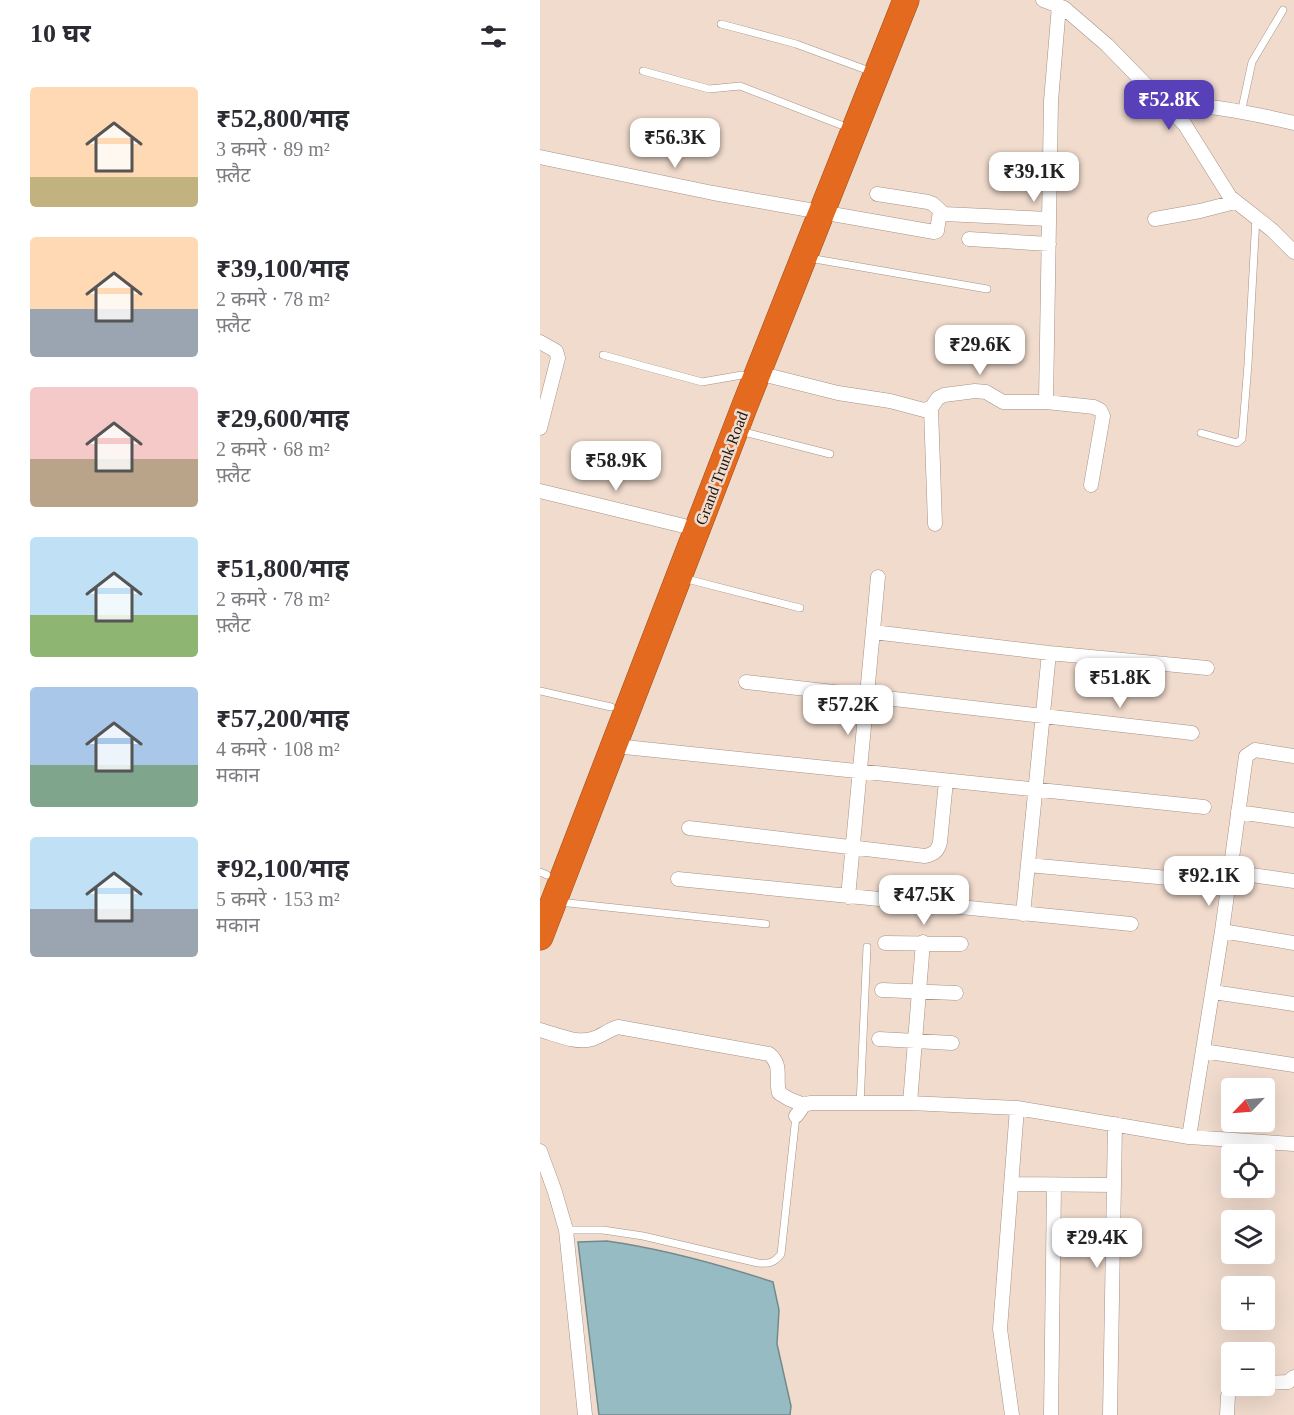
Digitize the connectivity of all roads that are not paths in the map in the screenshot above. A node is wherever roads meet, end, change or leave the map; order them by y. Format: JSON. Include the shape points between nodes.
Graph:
{"nodes":[{"id":1,"x":893,"y":0,"type":"edge"},
{"id":2,"x":906,"y":0,"type":"edge"},
{"id":3,"x":1043,"y":0,"type":"edge"},
{"id":4,"x":1059,"y":6,"type":"junction"},
{"id":5,"x":1282,"y":10,"type":"dead end"},
{"id":6,"x":721,"y":24,"type":"dead end"},
{"id":7,"x":864,"y":69,"type":"junction"},
{"id":8,"x":643,"y":71,"type":"dead end"},
{"id":9,"x":1241,"y":113,"type":"junction"},
{"id":10,"x":1176,"y":114,"type":"junction"},
{"id":11,"x":1294,"y":123,"type":"edge"},
{"id":12,"x":841,"y":125,"type":"junction"},
{"id":13,"x":540,"y":157,"type":"edge"},
{"id":14,"x":877,"y":194,"type":"dead end"},
{"id":15,"x":1235,"y":202,"type":"junction"},
{"id":16,"x":814,"y":210,"type":"junction"},
{"id":17,"x":940,"y":211,"type":"junction"},
{"id":18,"x":1256,"y":217,"type":"junction"},
{"id":19,"x":1049,"y":219,"type":"junction"},
{"id":20,"x":1155,"y":219,"type":"dead end"},
{"id":21,"x":969,"y":239,"type":"dead end"},
{"id":22,"x":1049,"y":244,"type":"junction"},
{"id":23,"x":1294,"y":252,"type":"edge"},
{"id":24,"x":804,"y":257,"type":"junction"},
{"id":25,"x":987,"y":289,"type":"dead end"},
{"id":26,"x":540,"y":342,"type":"edge"},
{"id":27,"x":603,"y":355,"type":"dead end"},
{"id":28,"x":750,"y":374,"type":"junction"},
{"id":29,"x":1046,"y":402,"type":"junction"},
{"id":30,"x":931,"y":408,"type":"junction"},
{"id":31,"x":540,"y":428,"type":"edge"},
{"id":32,"x":735,"y":430,"type":"junction"},
{"id":33,"x":1201,"y":433,"type":"dead end"},
{"id":34,"x":830,"y":454,"type":"dead end"},
{"id":35,"x":1091,"y":484,"type":"dead end"},
{"id":36,"x":540,"y":491,"type":"edge"},
{"id":37,"x":935,"y":524,"type":"dead end"},
{"id":38,"x":684,"y":526,"type":"junction"},
{"id":39,"x":679,"y":577,"type":"junction"},
{"id":40,"x":878,"y":578,"type":"dead end"},
{"id":41,"x":800,"y":608,"type":"dead end"},
{"id":42,"x":873,"y":632,"type":"junction"},
{"id":43,"x":1049,"y":653,"type":"junction"},
{"id":44,"x":1207,"y":668,"type":"dead end"},
{"id":45,"x":746,"y":682,"type":"dead end"},
{"id":46,"x":540,"y":691,"type":"edge"},
{"id":47,"x":868,"y":695,"type":"junction"},
{"id":48,"x":611,"y":707,"type":"junction"},
{"id":49,"x":1044,"y":717,"type":"junction"},
{"id":50,"x":1192,"y":734,"type":"dead end"},
{"id":51,"x":615,"y":746,"type":"junction"},
{"id":52,"x":1294,"y":756,"type":"edge"},
{"id":53,"x":861,"y":771,"type":"junction"},
{"id":54,"x":946,"y":781,"type":"junction"},
{"id":55,"x":1035,"y":790,"type":"junction"},
{"id":56,"x":1204,"y":807,"type":"dead end"},
{"id":57,"x":1238,"y":812,"type":"junction"},
{"id":58,"x":1294,"y":820,"type":"edge"},
{"id":59,"x":689,"y":828,"type":"dead end"},
{"id":60,"x":853,"y":846,"type":"junction"},
{"id":61,"x":1028,"y":865,"type":"junction"},
{"id":62,"x":1230,"y":872,"type":"junction"},
{"id":63,"x":678,"y":879,"type":"dead end"},
{"id":64,"x":1179,"y":879,"type":"dead end"},
{"id":65,"x":1294,"y":881,"type":"edge"},
{"id":66,"x":545,"y":885,"type":"edge"},
{"id":67,"x":848,"y":897,"type":"junction"},
{"id":68,"x":1023,"y":914,"type":"junction"},
{"id":69,"x":766,"y":924,"type":"dead end"},
{"id":70,"x":1131,"y":924,"type":"dead end"},
{"id":71,"x":1222,"y":931,"type":"junction"},
{"id":72,"x":540,"y":937,"type":"edge"},
{"id":73,"x":923,"y":942,"type":"junction"},
{"id":74,"x":885,"y":943,"type":"dead end"},
{"id":75,"x":1294,"y":943,"type":"edge"},
{"id":76,"x":961,"y":944,"type":"dead end"},
{"id":77,"x":867,"y":947,"type":"dead end"},
{"id":78,"x":882,"y":990,"type":"dead end"},
{"id":79,"x":918,"y":992,"type":"junction"},
{"id":80,"x":1213,"y":992,"type":"junction"},
{"id":81,"x":956,"y":993,"type":"dead end"},
{"id":82,"x":1294,"y":1004,"type":"edge"},
{"id":83,"x":540,"y":1030,"type":"edge"},
{"id":84,"x":879,"y":1039,"type":"dead end"},
{"id":85,"x":914,"y":1042,"type":"junction"},
{"id":86,"x":952,"y":1043,"type":"dead end"},
{"id":87,"x":1203,"y":1051,"type":"junction"},
{"id":88,"x":1294,"y":1065,"type":"edge"},
{"id":89,"x":910,"y":1103,"type":"junction"},
{"id":90,"x":860,"y":1104,"type":"junction"},
{"id":91,"x":1017,"y":1108,"type":"junction"},
{"id":92,"x":800,"y":1111,"type":"junction"},
{"id":93,"x":1115,"y":1124,"type":"junction"},
{"id":94,"x":1189,"y":1137,"type":"junction"},
{"id":95,"x":1294,"y":1144,"type":"edge"},
{"id":96,"x":540,"y":1151,"type":"edge"},
{"id":97,"x":1012,"y":1184,"type":"junction"},
{"id":98,"x":1114,"y":1185,"type":"junction"},
{"id":99,"x":1054,"y":1186,"type":"junction"},
{"id":100,"x":566,"y":1230,"type":"junction"},
{"id":101,"x":1294,"y":1377,"type":"edge"},
{"id":102,"x":1275,"y":1383,"type":"edge"},
{"id":103,"x":1227,"y":1396,"type":"edge"},
{"id":104,"x":585,"y":1415,"type":"edge"},
{"id":105,"x":1012,"y":1415,"type":"edge"},
{"id":106,"x":1051,"y":1415,"type":"edge"},
{"id":107,"x":1110,"y":1415,"type":"edge"},
{"id":108,"x":1227,"y":1415,"type":"edge"}],
"edges":[{"from":1,"to":7,"type":"highway","name":"Grand Trunk Road"},
{"from":2,"to":16,"type":"highway","name":"Grand Trunk Road"},
{"from":3,"to":4,"type":"street"},
{"from":4,"to":10,"type":"street","via":[[1107,45]]},
{"from":4,"to":19,"type":"street","via":[[1051,101]]},
{"from":5,"to":9,"type":"lane","via":[[1252,62]]},
{"from":6,"to":7,"type":"lane"},
{"from":7,"to":12,"type":"highway","name":"Grand Trunk Road"},
{"from":8,"to":12,"type":"lane","via":[[709,88],[740,86]]},
{"from":9,"to":10,"type":"street","via":[[1191,106]]},
{"from":9,"to":11,"type":"street"},
{"from":10,"to":15,"type":"street"},
{"from":12,"to":16,"type":"highway","name":"Grand Trunk Road"},
{"from":13,"to":16,"type":"street","via":[[713,194]]},
{"from":14,"to":17,"type":"street","via":[[928,202]]},
{"from":15,"to":18,"type":"street"},
{"from":15,"to":20,"type":"street"},
{"from":16,"to":17,"type":"street","via":[[934,232]]},
{"from":16,"to":24,"type":"highway","name":"Grand Trunk Road"},
{"from":16,"to":28,"type":"highway","name":"Grand Trunk Road"},
{"from":17,"to":19,"type":"street"},
{"from":18,"to":23,"type":"street"},
{"from":18,"to":33,"type":"lane","via":[[1242,440]]},
{"from":19,"to":22,"type":"street"},
{"from":21,"to":22,"type":"street"},
{"from":22,"to":29,"type":"street"},
{"from":24,"to":25,"type":"lane"},
{"from":24,"to":28,"type":"highway","name":"Grand Trunk Road"},
{"from":26,"to":31,"type":"street","via":[[556,351],[558,358]]},
{"from":27,"to":28,"type":"lane","via":[[702,382]]},
{"from":28,"to":30,"type":"street","via":[[924,410]]},
{"from":28,"to":32,"type":"highway","name":"Grand Trunk Road"},
{"from":28,"to":38,"type":"highway","name":"Grand Trunk Road"},
{"from":29,"to":30,"type":"street","via":[[1002,402],[986,392],[975,391],[944,394]]},
{"from":29,"to":35,"type":"street","via":[[1100,410],[1103,416]]},
{"from":30,"to":37,"type":"street"},
{"from":32,"to":34,"type":"lane"},
{"from":32,"to":39,"type":"highway","name":"Grand Trunk Road"},
{"from":36,"to":38,"type":"street"},
{"from":38,"to":48,"type":"highway","name":"Grand Trunk Road"},
{"from":39,"to":41,"type":"lane"},
{"from":39,"to":51,"type":"highway","name":"Grand Trunk Road"},
{"from":40,"to":42,"type":"street"},
{"from":42,"to":43,"type":"street"},
{"from":42,"to":47,"type":"street"},
{"from":43,"to":44,"type":"street"},
{"from":43,"to":49,"type":"street"},
{"from":45,"to":47,"type":"street"},
{"from":46,"to":48,"type":"lane"},
{"from":47,"to":49,"type":"street"},
{"from":47,"to":53,"type":"street"},
{"from":48,"to":66,"type":"highway","name":"Grand Trunk Road"},
{"from":49,"to":50,"type":"street"},
{"from":49,"to":55,"type":"street"},
{"from":51,"to":53,"type":"street"},
{"from":51,"to":66,"type":"highway","name":"Grand Trunk Road"},
{"from":52,"to":57,"type":"street","via":[[1255,750],[1246,756]]},
{"from":53,"to":54,"type":"street"},
{"from":53,"to":60,"type":"street"},
{"from":54,"to":55,"type":"street"},
{"from":54,"to":60,"type":"street","via":[[940,842],[932,854]]},
{"from":55,"to":56,"type":"street"},
{"from":55,"to":61,"type":"street"},
{"from":57,"to":58,"type":"street"},
{"from":57,"to":62,"type":"street"},
{"from":59,"to":60,"type":"street"},
{"from":60,"to":67,"type":"street"},
{"from":61,"to":64,"type":"street"},
{"from":61,"to":68,"type":"street"},
{"from":62,"to":65,"type":"street"},
{"from":62,"to":71,"type":"street"},
{"from":63,"to":67,"type":"street"},
{"from":66,"to":69,"type":"lane"},
{"from":66,"to":72,"type":"highway","name":"Grand Trunk Road"},
{"from":67,"to":68,"type":"street"},
{"from":68,"to":70,"type":"street"},
{"from":71,"to":75,"type":"street"},
{"from":71,"to":80,"type":"street"},
{"from":73,"to":74,"type":"street"},
{"from":73,"to":76,"type":"street"},
{"from":73,"to":79,"type":"street"},
{"from":77,"to":90,"type":"lane"},
{"from":78,"to":79,"type":"street"},
{"from":79,"to":81,"type":"street"},
{"from":79,"to":85,"type":"street"},
{"from":80,"to":82,"type":"street"},
{"from":80,"to":87,"type":"street"},
{"from":83,"to":92,"type":"street","via":[[590,1040],[618,1027],[769,1054],[778,1067],[779,1093]]},
{"from":84,"to":85,"type":"street"},
{"from":85,"to":86,"type":"street"},
{"from":85,"to":89,"type":"street"},
{"from":87,"to":88,"type":"street"},
{"from":87,"to":94,"type":"street"},
{"from":89,"to":90,"type":"street"},
{"from":89,"to":91,"type":"street"},
{"from":90,"to":92,"type":"street","via":[[810,1103]]},
{"from":91,"to":93,"type":"street"},
{"from":91,"to":97,"type":"street"},
{"from":92,"to":100,"type":"lane","via":[[781,1254],[776,1261],[758,1263],[603,1230]]},
{"from":93,"to":94,"type":"street"},
{"from":93,"to":98,"type":"street"},
{"from":94,"to":95,"type":"street"},
{"from":96,"to":100,"type":"street"},
{"from":97,"to":99,"type":"street"},
{"from":97,"to":105,"type":"street","via":[[1000,1329]]},
{"from":98,"to":99,"type":"street"},
{"from":98,"to":107,"type":"street"},
{"from":99,"to":106,"type":"street"},
{"from":100,"to":104,"type":"street"},
{"from":101,"to":102,"type":"street"},
{"from":103,"to":108,"type":"street"}]}
